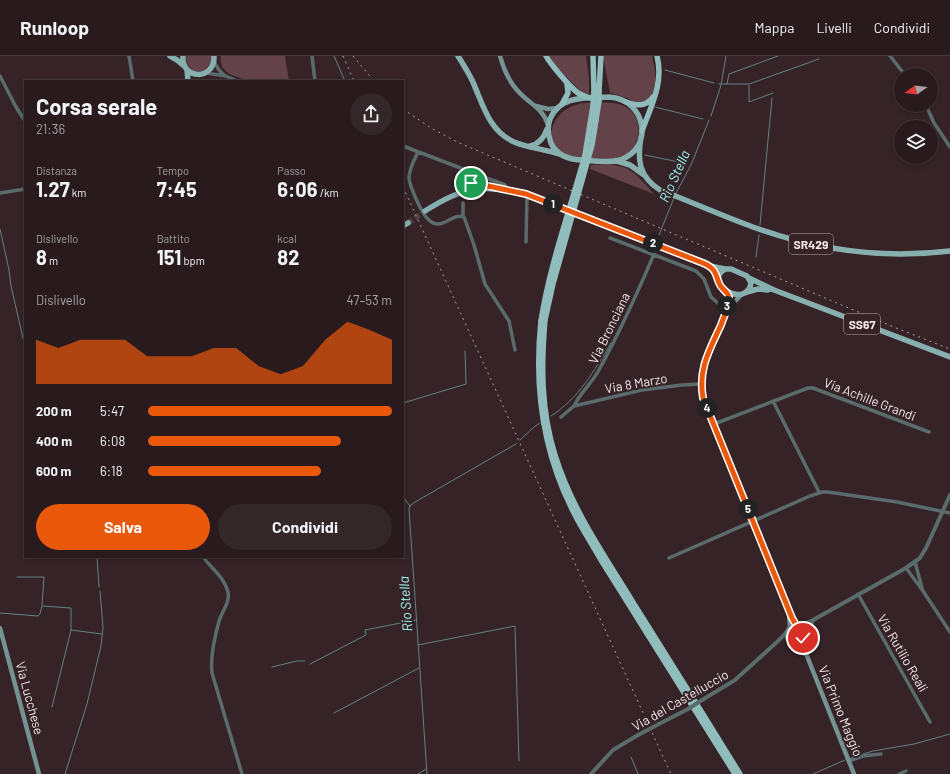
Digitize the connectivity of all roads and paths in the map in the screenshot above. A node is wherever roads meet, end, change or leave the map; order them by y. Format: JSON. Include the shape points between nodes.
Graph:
{"nodes":[{"id":1,"x":129,"y":56,"type":"edge"},
{"id":2,"x":170,"y":56,"type":"edge"},
{"id":3,"x":183,"y":56,"type":"edge"},
{"id":4,"x":312,"y":56,"type":"edge"},
{"id":5,"x":458,"y":56,"type":"edge"},
{"id":6,"x":500,"y":56,"type":"edge"},
{"id":7,"x":546,"y":56,"type":"edge"},
{"id":8,"x":591,"y":56,"type":"edge"},
{"id":9,"x":597,"y":56,"type":"edge"},
{"id":10,"x":601,"y":56,"type":"edge"},
{"id":11,"x":657,"y":56,"type":"edge"},
{"id":12,"x":890,"y":56,"type":"edge"},
{"id":13,"x":214,"y":59,"type":"edge"},
{"id":14,"x":899,"y":68,"type":"edge"},
{"id":15,"x":186,"y":69,"type":"junction"},
{"id":16,"x":204,"y":74,"type":"junction"},
{"id":17,"x":0,"y":76,"type":"edge"},
{"id":18,"x":226,"y":76,"type":"junction"},
{"id":19,"x":565,"y":78,"type":"junction"},
{"id":20,"x":133,"y":80,"type":"edge"},
{"id":21,"x":188,"y":80,"type":"edge"},
{"id":22,"x":195,"y":80,"type":"edge"},
{"id":23,"x":235,"y":80,"type":"edge"},
{"id":24,"x":315,"y":80,"type":"edge"},
{"id":25,"x":597,"y":90,"type":"junction"},
{"id":26,"x":656,"y":92,"type":"junction"},
{"id":27,"x":590,"y":98,"type":"junction"},
{"id":28,"x":626,"y":102,"type":"junction"},
{"id":29,"x":535,"y":106,"type":"junction"},
{"id":30,"x":560,"y":106,"type":"junction"},
{"id":31,"x":929,"y":112,"type":"edge"},
{"id":32,"x":24,"y":119,"type":"edge"},
{"id":33,"x":548,"y":126,"type":"junction"},
{"id":34,"x":642,"y":134,"type":"junction"},
{"id":35,"x":404,"y":146,"type":"edge"},
{"id":36,"x":528,"y":146,"type":"junction"},
{"id":37,"x":950,"y":146,"type":"edge"},
{"id":38,"x":418,"y":152,"type":"junction"},
{"id":39,"x":561,"y":155,"type":"junction"},
{"id":40,"x":614,"y":161,"type":"junction"},
{"id":41,"x":466,"y":171,"type":"junction"},
{"id":42,"x":646,"y":177,"type":"junction"},
{"id":43,"x":501,"y":188,"type":"junction"},
{"id":44,"x":24,"y":190,"type":"edge"},
{"id":45,"x":0,"y":193,"type":"edge"},
{"id":46,"x":460,"y":193,"type":"junction"},
{"id":47,"x":526,"y":194,"type":"junction"},
{"id":48,"x":462,"y":203,"type":"dead end"},
{"id":49,"x":425,"y":212,"type":"tunnel mouth"},
{"id":50,"x":463,"y":216,"type":"junction"},
{"id":51,"x":408,"y":223,"type":"tunnel mouth"},
{"id":52,"x":404,"y":225,"type":"edge"},
{"id":53,"x":610,"y":238,"type":"dead end"},
{"id":54,"x":526,"y":242,"type":"dead end"},
{"id":55,"x":950,"y":251,"type":"edge"},
{"id":56,"x":654,"y":254,"type":"junction"},
{"id":57,"x":710,"y":266,"type":"junction"},
{"id":58,"x":725,"y":269,"type":"junction"},
{"id":59,"x":718,"y":278,"type":"junction"},
{"id":60,"x":749,"y":278,"type":"junction"},
{"id":61,"x":774,"y":290,"type":"junction"},
{"id":62,"x":726,"y":291,"type":"junction"},
{"id":63,"x":747,"y":292,"type":"junction"},
{"id":64,"x":741,"y":295,"type":"junction"},
{"id":65,"x":728,"y":303,"type":"junction"},
{"id":66,"x":720,"y":305,"type":"junction"},
{"id":67,"x":726,"y":312,"type":"junction"},
{"id":68,"x":543,"y":321,"type":"junction"},
{"id":69,"x":515,"y":350,"type":"dead end"},
{"id":70,"x":950,"y":357,"type":"edge"},
{"id":71,"x":701,"y":384,"type":"junction"},
{"id":72,"x":773,"y":401,"type":"junction"},
{"id":73,"x":574,"y":406,"type":"junction"},
{"id":74,"x":561,"y":417,"type":"dead end"},
{"id":75,"x":714,"y":424,"type":"junction"},
{"id":76,"x":929,"y":432,"type":"dead end"},
{"id":77,"x":819,"y":492,"type":"junction"},
{"id":78,"x":950,"y":495,"type":"edge"},
{"id":79,"x":942,"y":511,"type":"junction"},
{"id":80,"x":950,"y":513,"type":"edge"},
{"id":81,"x":753,"y":522,"type":"junction"},
{"id":82,"x":204,"y":558,"type":"edge"},
{"id":83,"x":669,"y":558,"type":"dead end"},
{"id":84,"x":914,"y":562,"type":"junction"},
{"id":85,"x":906,"y":568,"type":"junction"},
{"id":86,"x":923,"y":591,"type":"junction"},
{"id":87,"x":858,"y":594,"type":"junction"},
{"id":88,"x":788,"y":608,"type":"junction"},
{"id":89,"x":813,"y":620,"type":"junction"},
{"id":90,"x":798,"y":626,"type":"junction"},
{"id":91,"x":0,"y":628,"type":"edge"},
{"id":92,"x":788,"y":629,"type":"junction"},
{"id":93,"x":950,"y":632,"type":"edge"},
{"id":94,"x":803,"y":636,"type":"junction"},
{"id":95,"x":777,"y":642,"type":"junction"},
{"id":96,"x":794,"y":642,"type":"junction"},
{"id":97,"x":807,"y":656,"type":"junction"},
{"id":98,"x":930,"y":722,"type":"dead end"},
{"id":99,"x":881,"y":754,"type":"dead end"},
{"id":100,"x":849,"y":761,"type":"junction"},
{"id":101,"x":906,"y":772,"type":"dead end"},
{"id":102,"x":39,"y":774,"type":"edge"},
{"id":103,"x":242,"y":774,"type":"edge"},
{"id":104,"x":591,"y":774,"type":"edge"},
{"id":105,"x":735,"y":774,"type":"edge"},
{"id":106,"x":740,"y":774,"type":"edge"},
{"id":107,"x":854,"y":774,"type":"edge"},
{"id":108,"x":899,"y":774,"type":"edge"}],
"edges":[{"from":1,"to":20,"type":"street"},
{"from":2,"to":15,"type":"main road"},
{"from":3,"to":15,"type":"main road"},
{"from":4,"to":24,"type":"street"},
{"from":5,"to":36,"type":"main road","via":[[492,124],[510,140]]},
{"from":6,"to":29,"type":"main road","via":[[516,88]]},
{"from":7,"to":19,"type":"highway"},
{"from":8,"to":25,"type":"highway"},
{"from":9,"to":25,"type":"highway"},
{"from":10,"to":25,"type":"highway"},
{"from":11,"to":26,"type":"highway","via":[[660,72]]},
{"from":12,"to":14,"type":"street"},
{"from":13,"to":16,"type":"main road","via":[[210,70]]},
{"from":13,"to":18,"type":"street","via":[[219,70]]},
{"from":15,"to":16,"type":"main road","via":[[195,74]]},
{"from":15,"to":21,"type":"main road"},
{"from":16,"to":18,"type":"street"},
{"from":16,"to":22,"type":"main road"},
{"from":17,"to":32,"type":"street"},
{"from":18,"to":23,"type":"street"},
{"from":19,"to":27,"type":"highway","via":[[578,92]]},
{"from":19,"to":30,"type":"highway","via":[[569,90]]},
{"from":25,"to":68,"type":"highway","bridge":true,"via":[[588,144],[550,274]]},
{"from":25,"to":68,"type":"highway","bridge":true,"via":[[592,145]]},
{"from":26,"to":28,"type":"highway","via":[[646,104]]},
{"from":26,"to":34,"type":"highway"},
{"from":27,"to":28,"type":"main road","via":[[612,98]]},
{"from":27,"to":30,"type":"main road","via":[[572,100]]},
{"from":28,"to":34,"type":"main road","via":[[639,115]]},
{"from":29,"to":30,"type":"main road","via":[[546,109]]},
{"from":29,"to":33,"type":"main road","via":[[544,114]]},
{"from":30,"to":33,"type":"main road"},
{"from":31,"to":37,"type":"street"},
{"from":33,"to":36,"type":"main road","via":[[540,142]]},
{"from":33,"to":39,"type":"main road","via":[[551,142]]},
{"from":34,"to":40,"type":"main road","via":[[636,148],[630,154],[624,159]]},
{"from":34,"to":42,"type":"main road","number":"SR429","via":[[639,158]]},
{"from":35,"to":38,"type":"street","number":"SS67"},
{"from":36,"to":39,"type":"main road"},
{"from":38,"to":41,"type":"street","number":"SS67"},
{"from":38,"to":50,"type":"street","via":[[409,180],[424,215],[431,222],[438,224]]},
{"from":39,"to":40,"type":"main road","via":[[575,160]]},
{"from":40,"to":42,"type":"main road","number":"SR429","via":[[630,165]]},
{"from":41,"to":43,"type":"street","number":"SS67"},
{"from":41,"to":43,"type":"street","number":"SS67","via":[[479,183]]},
{"from":41,"to":46,"type":"street","via":[[471,179],[470,184]]},
{"from":42,"to":55,"type":"main road","number":"SR429","via":[[657,188],[677,197],[754,227],[818,246],[887,254]]},
{"from":43,"to":46,"type":"main road","number":"SS67","via":[[480,188]]},
{"from":43,"to":47,"type":"main road","number":"SS67"},
{"from":44,"to":45,"type":"street"},
{"from":46,"to":49,"type":"main road","number":"SS67"},
{"from":47,"to":54,"type":"street"},
{"from":47,"to":57,"type":"main road","number":"SS67"},
{"from":48,"to":50,"type":"street"},
{"from":50,"to":69,"type":"street","via":[[485,284],[509,321]]},
{"from":51,"to":52,"type":"main road"},
{"from":53,"to":56,"type":"street"},
{"from":56,"to":66,"type":"street","via":[[699,274],[704,279],[711,297]]},
{"from":56,"to":73,"type":"street","name":"Via Bronciana","via":[[604,360]]},
{"from":57,"to":58,"type":"main road","number":"SS67"},
{"from":57,"to":59,"type":"main road"},
{"from":58,"to":59,"type":"main road"},
{"from":58,"to":60,"type":"main road","number":"SS67","via":[[745,274]]},
{"from":59,"to":62,"type":"main road","via":[[721,287]]},
{"from":60,"to":61,"type":"main road","number":"SS67"},
{"from":60,"to":63,"type":"main road"},
{"from":61,"to":63,"type":"main road","number":"SS67","via":[[758,289]]},
{"from":61,"to":70,"type":"main road","number":"SS67"},
{"from":62,"to":64,"type":"main road"},
{"from":62,"to":65,"type":"main road","name":"Via Primo Maggio"},
{"from":63,"to":64,"type":"main road","number":"SS67"},
{"from":64,"to":67,"type":"main road","name":"Via Primo Maggio"},
{"from":65,"to":66,"type":"street"},
{"from":65,"to":67,"type":"main road","name":"Via Primo Maggio"},
{"from":66,"to":67,"type":"street"},
{"from":67,"to":71,"type":"main road","name":"Via Primo Maggio","via":[[704,364]]},
{"from":68,"to":105,"type":"highway","via":[[538,366],[541,412],[556,471],[567,499],[576,518]]},
{"from":68,"to":106,"type":"highway","via":[[545,409],[555,456],[571,497],[598,546]]},
{"from":71,"to":73,"type":"street","name":"Via 8 Marzo","via":[[642,390]]},
{"from":71,"to":75,"type":"main road","name":"Via Primo Maggio","via":[[703,398]]},
{"from":72,"to":75,"type":"street","name":"Via Achille Grandi"},
{"from":72,"to":76,"type":"street","name":"Via Achille Grandi","via":[[811,388]]},
{"from":72,"to":77,"type":"street"},
{"from":73,"to":74,"type":"street"},
{"from":75,"to":81,"type":"main road","name":"Via Primo Maggio"},
{"from":77,"to":79,"type":"street","via":[[859,496]]},
{"from":77,"to":81,"type":"street"},
{"from":78,"to":79,"type":"street"},
{"from":79,"to":80,"type":"street"},
{"from":79,"to":84,"type":"street","via":[[924,553]]},
{"from":81,"to":83,"type":"street"},
{"from":81,"to":88,"type":"main road","name":"Via Primo Maggio"},
{"from":82,"to":103,"type":"street","via":[[221,578],[228,592],[227,603],[219,620],[211,666]]},
{"from":84,"to":85,"type":"street"},
{"from":84,"to":86,"type":"street"},
{"from":85,"to":86,"type":"street"},
{"from":85,"to":87,"type":"street"},
{"from":86,"to":93,"type":"street"},
{"from":87,"to":89,"type":"street"},
{"from":87,"to":98,"type":"street","name":"Via Rutilio Reali"},
{"from":88,"to":90,"type":"main road","name":"Via Primo Maggio"},
{"from":88,"to":92,"type":"main road","name":"Via Primo Maggio"},
{"from":89,"to":90,"type":"street"},
{"from":89,"to":94,"type":"street"},
{"from":90,"to":92,"type":"main road"},
{"from":90,"to":94,"type":"main road","name":"Via Primo Maggio"},
{"from":91,"to":102,"type":"main road","name":"Via Lucchese"},
{"from":92,"to":95,"type":"street","name":"Via del Castelluccio"},
{"from":92,"to":96,"type":"main road","name":"Via Primo Maggio","via":[[787,638]]},
{"from":94,"to":96,"type":"main road"},
{"from":94,"to":97,"type":"main road","name":"Via Primo Maggio"},
{"from":95,"to":96,"type":"street"},
{"from":95,"to":104,"type":"street","name":"Via del Castelluccio","bridge":true,"via":[[735,680],[613,750]]},
{"from":96,"to":97,"type":"main road","name":"Via Primo Maggio"},
{"from":97,"to":100,"type":"main road","name":"Via Primo Maggio"},
{"from":99,"to":100,"type":"street"},
{"from":100,"to":107,"type":"main road","name":"Via Primo Maggio"},
{"from":101,"to":108,"type":"street"}]}
